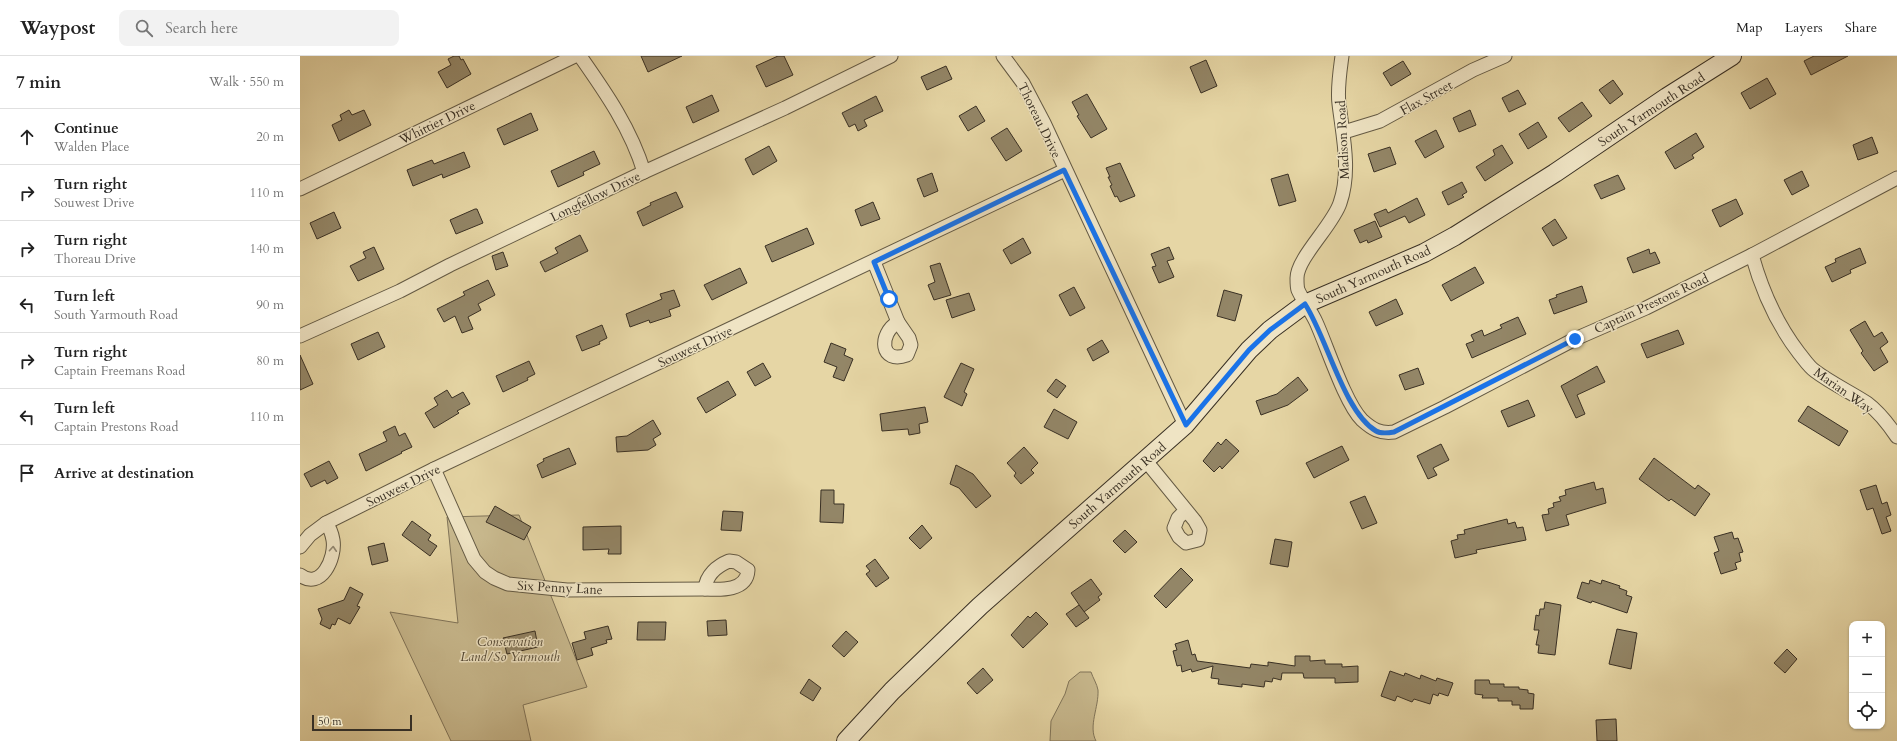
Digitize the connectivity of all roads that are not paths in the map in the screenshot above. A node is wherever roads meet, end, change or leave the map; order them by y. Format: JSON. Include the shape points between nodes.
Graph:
{"nodes":[{"id":1,"x":575,"y":56,"type":"edge"},
{"id":2,"x":580,"y":56,"type":"edge"},
{"id":3,"x":891,"y":56,"type":"edge"},
{"id":4,"x":1003,"y":56,"type":"edge"},
{"id":5,"x":1342,"y":56,"type":"edge"},
{"id":6,"x":1505,"y":56,"type":"edge"},
{"id":7,"x":1732,"y":56,"type":"edge"},
{"id":8,"x":1344,"y":132,"type":"junction"},
{"id":9,"x":1064,"y":170,"type":"junction"},
{"id":10,"x":644,"y":172,"type":"junction"},
{"id":11,"x":1897,"y":178,"type":"edge"},
{"id":12,"x":300,"y":189,"type":"edge"},
{"id":13,"x":1752,"y":255,"type":"junction"},
{"id":14,"x":874,"y":262,"type":"junction"},
{"id":15,"x":1305,"y":304,"type":"junction"},
{"id":16,"x":898,"y":322,"type":"dead end"},
{"id":17,"x":300,"y":336,"type":"edge"},
{"id":18,"x":1186,"y":425,"type":"junction"},
{"id":19,"x":1382,"y":433,"type":"joint"},
{"id":20,"x":1897,"y":437,"type":"edge"},
{"id":21,"x":1146,"y":461,"type":"junction"},
{"id":22,"x":434,"y":469,"type":"junction"},
{"id":23,"x":1186,"y":510,"type":"dead end"},
{"id":24,"x":326,"y":523,"type":"junction"},
{"id":25,"x":300,"y":547,"type":"edge"},
{"id":26,"x":300,"y":575,"type":"edge"},
{"id":27,"x":705,"y":589,"type":"dead end"},
{"id":28,"x":846,"y":741,"type":"edge"}],
"edges":[{"from":1,"to":12,"type":"street","name":"Whittier Drive"},
{"from":2,"to":10,"type":"street","via":[[625,125],[638,150]]},
{"from":3,"to":10,"type":"street","name":"Longfellow Drive","via":[[785,108]]},
{"from":4,"to":9,"type":"street","name":"Thoreau Drive","via":[[1030,96]]},
{"from":5,"to":8,"type":"street","name":"Madison Road","via":[[1339,103]]},
{"from":6,"to":8,"type":"street","name":"Flax Street","via":[[1473,70],[1380,121]]},
{"from":7,"to":15,"type":"main road","name":"South Yarmouth Road","via":[[1455,236],[1424,253]]},
{"from":8,"to":15,"type":"street","name":"Madison Road","via":[[1344,185],[1340,204],[1301,264],[1297,276],[1297,289]]},
{"from":9,"to":14,"type":"street","name":"Souwest Drive"},
{"from":9,"to":18,"type":"street","name":"Thoreau Drive"},
{"from":10,"to":17,"type":"street","name":"Longfellow Drive","via":[[400,291]]},
{"from":11,"to":13,"type":"street","name":"Captain Prestons Road"},
{"from":13,"to":19,"type":"street","name":"Captain Prestons Road","via":[[1646,308],[1575,339],[1394,432]]},
{"from":13,"to":20,"type":"street","name":"Marian Way","via":[[1773,312],[1804,360],[1814,371],[1867,404],[1881,416]]},
{"from":14,"to":16,"type":"street"},
{"from":14,"to":22,"type":"street","name":"Souwest Drive"},
{"from":15,"to":18,"type":"main road","name":"South Yarmouth Road","via":[[1270,330],[1249,350]]},
{"from":15,"to":19,"type":"street","name":"Madison Road","via":[[1315,320],[1348,399],[1361,419]]},
{"from":18,"to":21,"type":"main road","name":"South Yarmouth Road"},
{"from":21,"to":23,"type":"street"},
{"from":21,"to":28,"type":"main road","name":"South Yarmouth Road","via":[[980,606],[892,691]]},
{"from":22,"to":24,"type":"street","name":"Souwest Drive"},
{"from":22,"to":27,"type":"street","name":"Six Penny Lane","via":[[474,560],[494,578],[508,584],[567,590]]},
{"from":24,"to":25,"type":"street","name":"Souwest Drive","via":[[310,534]]},
{"from":26,"to":24,"type":"street","one_way":true,"via":[[306,580],[313,580],[323,574],[332,561],[334,541]]}]}
